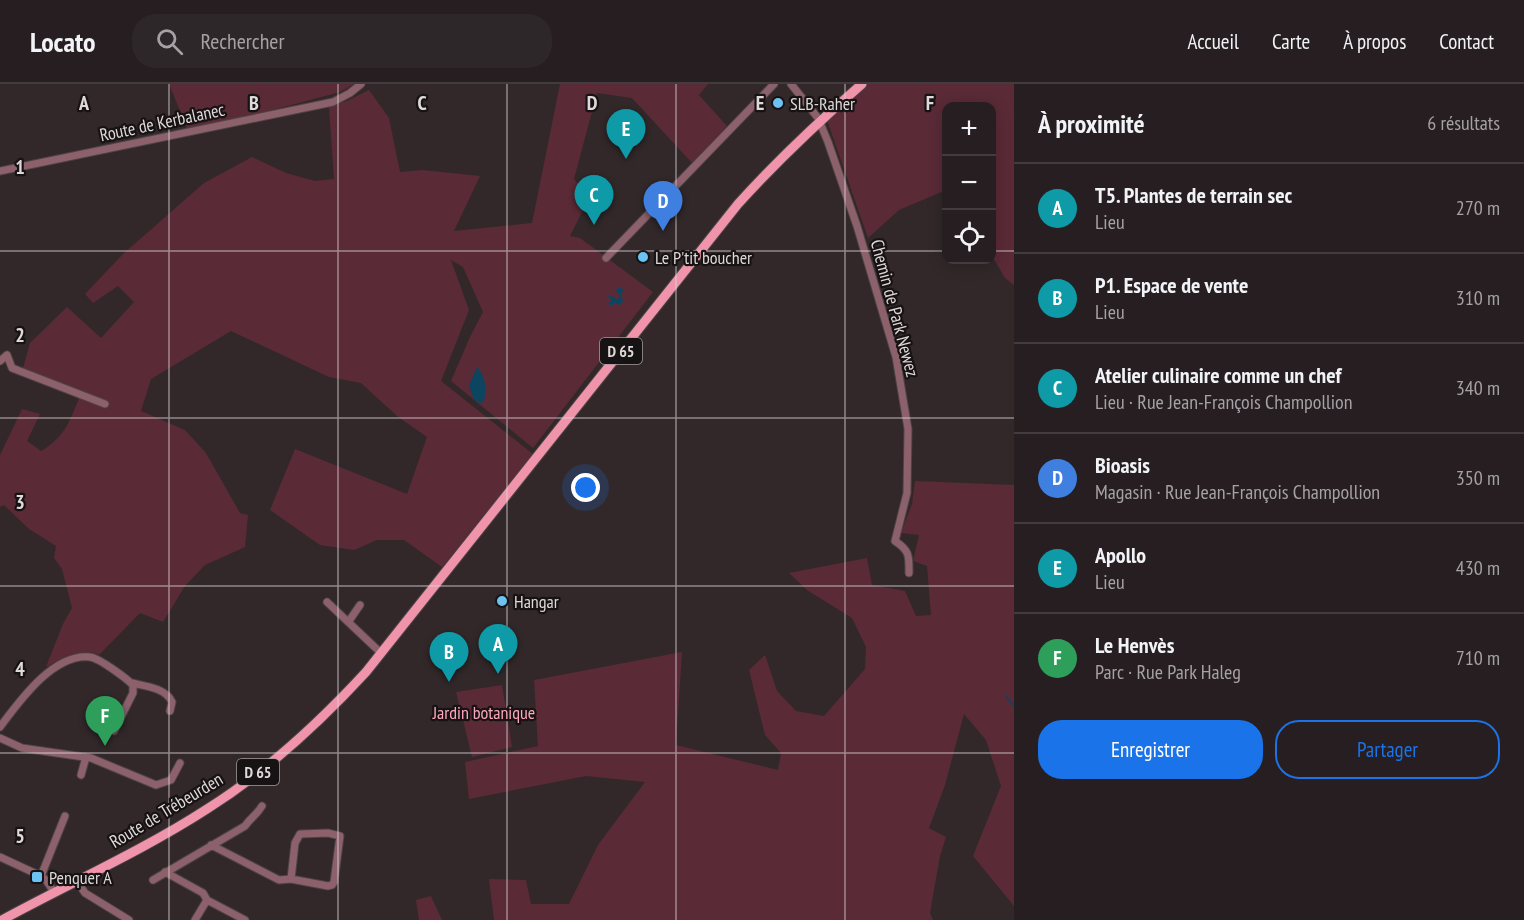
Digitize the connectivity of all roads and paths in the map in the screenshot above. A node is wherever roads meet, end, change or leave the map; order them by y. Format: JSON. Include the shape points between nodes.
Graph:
{"nodes":[{"id":1,"x":361,"y":84,"type":"edge"},
{"id":2,"x":774,"y":84,"type":"edge"},
{"id":3,"x":791,"y":84,"type":"edge"},
{"id":4,"x":862,"y":84,"type":"edge"},
{"id":5,"x":819,"y":121,"type":"junction"},
{"id":6,"x":0,"y":171,"type":"edge"},
{"id":7,"x":606,"y":258,"type":"dead end"},
{"id":8,"x":0,"y":361,"type":"edge"},
{"id":9,"x":105,"y":404,"type":"dead end"},
{"id":10,"x":909,"y":573,"type":"dead end"},
{"id":11,"x":327,"y":602,"type":"dead end"},
{"id":12,"x":360,"y":605,"type":"dead end"},
{"id":13,"x":349,"y":621,"type":"junction"},
{"id":14,"x":381,"y":653,"type":"junction"},
{"id":15,"x":132,"y":683,"type":"junction"},
{"id":16,"x":170,"y":711,"type":"dead end"},
{"id":17,"x":0,"y":727,"type":"edge"},
{"id":18,"x":114,"y":731,"type":"dead end"},
{"id":19,"x":0,"y":738,"type":"edge"},
{"id":20,"x":86,"y":757,"type":"junction"},
{"id":21,"x":180,"y":763,"type":"dead end"},
{"id":22,"x":81,"y":775,"type":"dead end"},
{"id":23,"x":262,"y":806,"type":"dead end"},
{"id":24,"x":65,"y":816,"type":"dead end"},
{"id":25,"x":211,"y":846,"type":"junction"},
{"id":26,"x":0,"y":856,"type":"edge"},
{"id":27,"x":165,"y":872,"type":"junction"},
{"id":28,"x":41,"y":876,"type":"junction"},
{"id":29,"x":291,"y":879,"type":"junction"},
{"id":30,"x":77,"y":880,"type":"junction"},
{"id":31,"x":153,"y":880,"type":"dead end"},
{"id":32,"x":54,"y":892,"type":"junction"},
{"id":33,"x":207,"y":900,"type":"junction"},
{"id":34,"x":2,"y":920,"type":"edge"},
{"id":35,"x":129,"y":920,"type":"edge"},
{"id":36,"x":195,"y":920,"type":"edge"},
{"id":37,"x":245,"y":920,"type":"edge"}],
"edges":[{"from":1,"to":6,"type":"street","name":"Route de Kerbalanec","via":[[333,102]]},
{"from":2,"to":7,"type":"street"},
{"from":3,"to":5,"type":"street"},
{"from":4,"to":5,"type":"main road","number":"D 65"},
{"from":5,"to":10,"type":"street","name":"Chemin de Park Newez","via":[[857,226],[896,357],[908,429],[907,493],[895,541],[908,552]]},
{"from":5,"to":14,"type":"main road","name":"Route de Trébeurden","number":"D 65","via":[[738,204]]},
{"from":8,"to":9,"type":"street","via":[[7,355],[12,368]]},
{"from":11,"to":13,"type":"street"},
{"from":12,"to":13,"type":"street"},
{"from":13,"to":14,"type":"street"},
{"from":14,"to":30,"type":"main road","name":"Route de Trébeurden","number":"D 65","via":[[335,706],[253,776],[207,809]]},
{"from":15,"to":16,"type":"street","via":[[166,694],[172,702]]},
{"from":15,"to":17,"type":"street","via":[[93,658],[70,661],[34,685]]},
{"from":15,"to":18,"type":"street","via":[[133,693]]},
{"from":19,"to":20,"type":"street","via":[[22,748]]},
{"from":20,"to":21,"type":"street","via":[[156,785],[171,780]]},
{"from":20,"to":22,"type":"street"},
{"from":23,"to":25,"type":"street","via":[[245,826]]},
{"from":24,"to":28,"type":"street"},
{"from":25,"to":27,"type":"street"},
{"from":25,"to":29,"type":"street","via":[[269,876]]},
{"from":26,"to":28,"type":"street"},
{"from":27,"to":31,"type":"street"},
{"from":27,"to":33,"type":"street","via":[[203,893]]},
{"from":28,"to":32,"type":"street"},
{"from":29,"to":29,"type":"street","via":[[332,885],[340,836],[300,834],[295,843]]},
{"from":30,"to":32,"type":"main road","name":"Route de Trébeurden","number":"D 65"},
{"from":30,"to":35,"type":"street","via":[[85,893]]},
{"from":32,"to":34,"type":"main road","name":"Route de Trébeurden","number":"D 65"},
{"from":33,"to":36,"type":"street"},
{"from":33,"to":37,"type":"street"}]}
